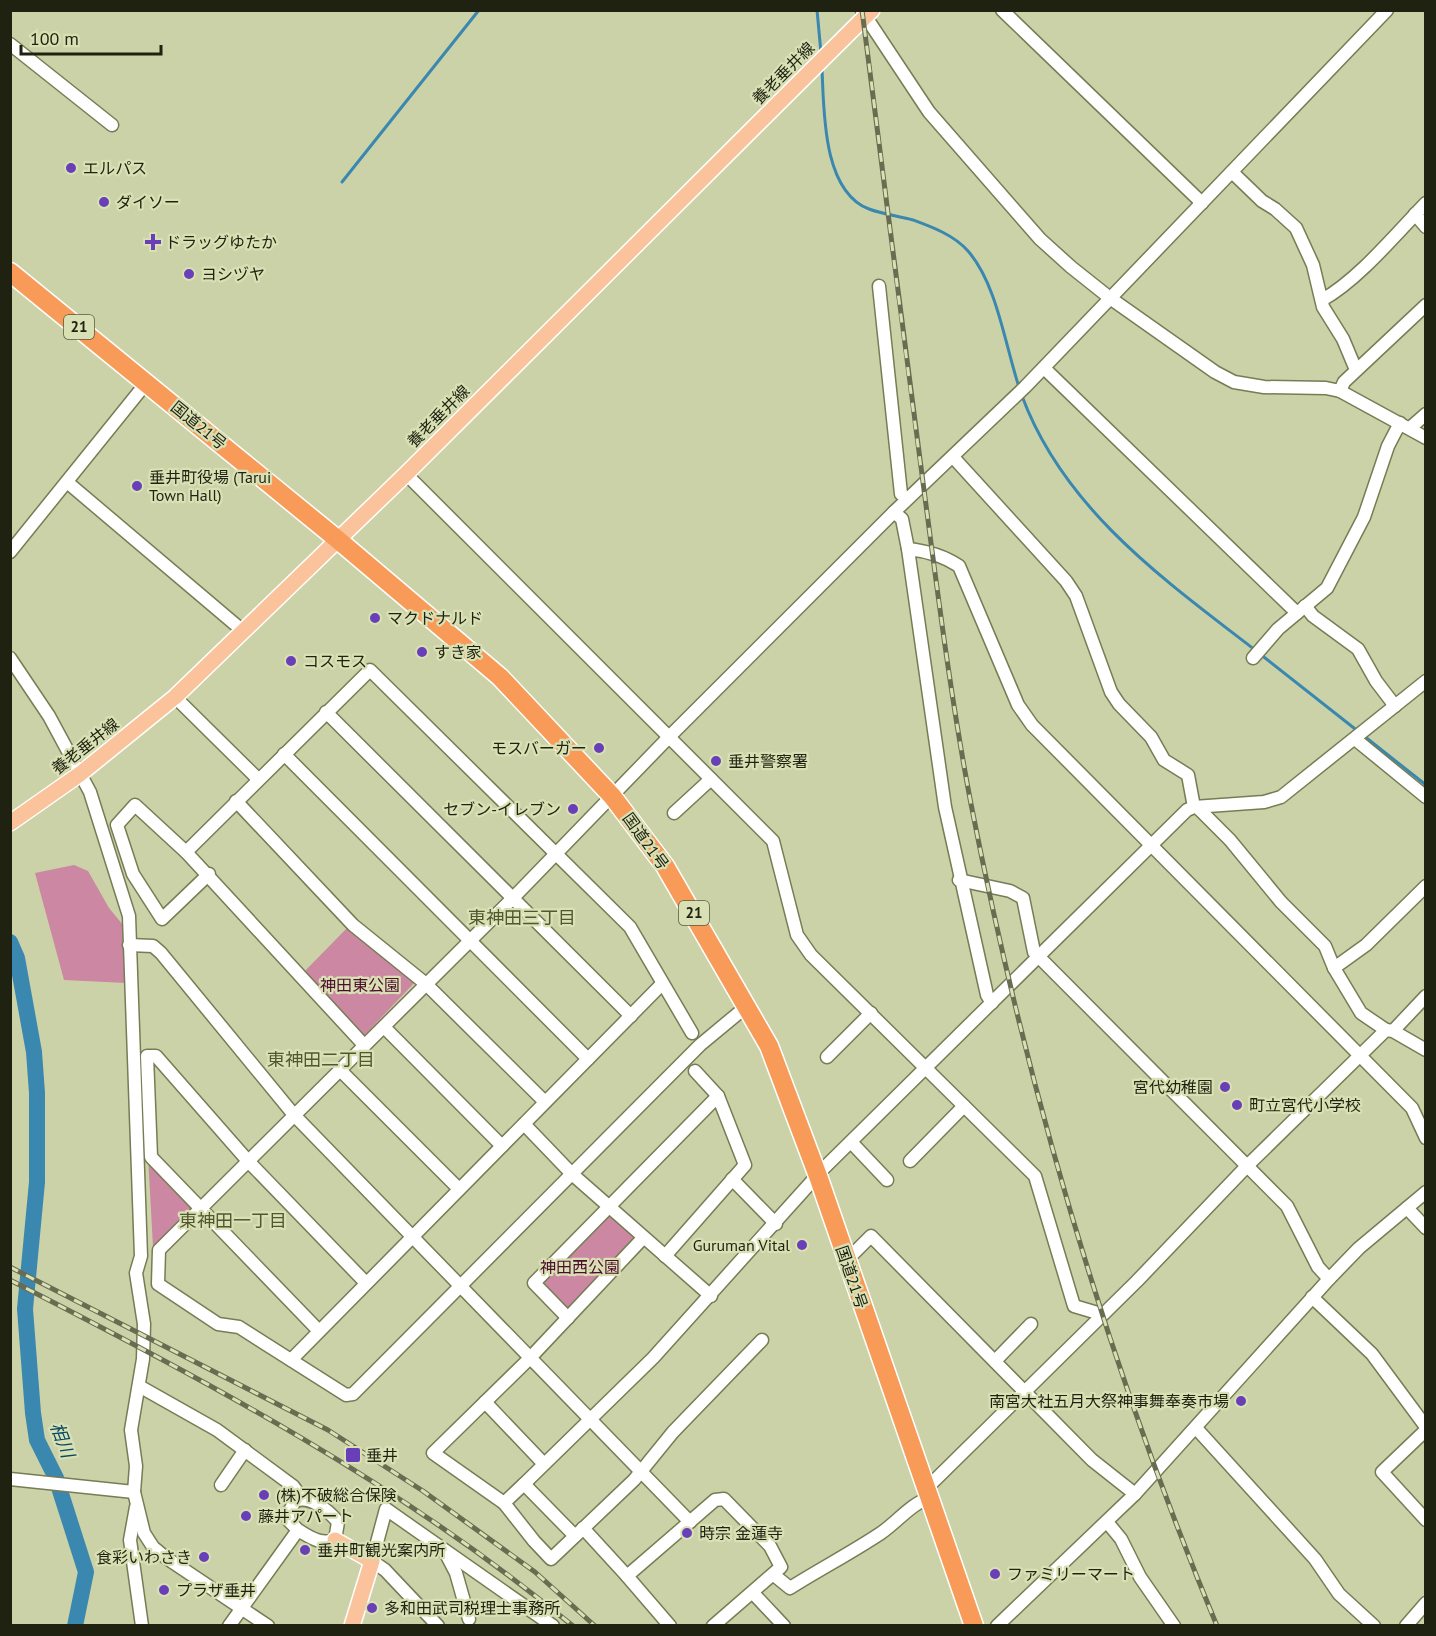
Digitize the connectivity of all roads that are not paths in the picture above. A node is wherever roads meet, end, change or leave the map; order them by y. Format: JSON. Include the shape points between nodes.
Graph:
{"nodes":[{"id":1,"x":1002,"y":10,"type":"edge"},
{"id":2,"x":1387,"y":10,"type":"edge"},
{"id":3,"x":866,"y":12,"type":"edge"},
{"id":4,"x":10,"y":44,"type":"edge"},
{"id":5,"x":112,"y":125,"type":"dead end"},
{"id":6,"x":1232,"y":172,"type":"junction"},
{"id":7,"x":1425,"y":202,"type":"edge"},
{"id":8,"x":1202,"y":203,"type":"junction"},
{"id":9,"x":1415,"y":214,"type":"junction"},
{"id":10,"x":1425,"y":227,"type":"edge"},
{"id":11,"x":10,"y":272,"type":"edge"},
{"id":12,"x":879,"y":286,"type":"dead end"},
{"id":13,"x":1110,"y":298,"type":"junction"},
{"id":14,"x":1322,"y":300,"type":"junction"},
{"id":15,"x":1425,"y":305,"type":"edge"},
{"id":16,"x":1044,"y":368,"type":"junction"},
{"id":17,"x":1356,"y":370,"type":"junction"},
{"id":18,"x":147,"y":382,"type":"junction"},
{"id":19,"x":1340,"y":391,"type":"junction"},
{"id":20,"x":1425,"y":414,"type":"edge"},
{"id":21,"x":1405,"y":426,"type":"junction"},
{"id":22,"x":1425,"y":438,"type":"edge"},
{"id":23,"x":953,"y":458,"type":"junction"},
{"id":24,"x":406,"y":474,"type":"junction"},
{"id":25,"x":67,"y":482,"type":"junction"},
{"id":26,"x":907,"y":499,"type":"junction"},
{"id":27,"x":894,"y":512,"type":"junction"},
{"id":28,"x":338,"y":539,"type":"junction"},
{"id":29,"x":908,"y":549,"type":"junction"},
{"id":30,"x":10,"y":552,"type":"edge"},
{"id":31,"x":1301,"y":610,"type":"junction"},
{"id":32,"x":243,"y":631,"type":"junction"},
{"id":33,"x":10,"y":658,"type":"edge"},
{"id":34,"x":1253,"y":658,"type":"dead end"},
{"id":35,"x":1425,"y":681,"type":"edge"},
{"id":36,"x":175,"y":697,"type":"junction"},
{"id":37,"x":1395,"y":706,"type":"junction"},
{"id":38,"x":326,"y":712,"type":"junction"},
{"id":39,"x":1360,"y":735,"type":"junction"},
{"id":40,"x":669,"y":737,"type":"junction"},
{"id":41,"x":284,"y":754,"type":"junction"},
{"id":42,"x":80,"y":774,"type":"junction"},
{"id":43,"x":258,"y":779,"type":"junction"},
{"id":44,"x":711,"y":779,"type":"junction"},
{"id":45,"x":612,"y":796,"type":"junction"},
{"id":46,"x":1425,"y":797,"type":"edge"},
{"id":47,"x":236,"y":801,"type":"junction"},
{"id":48,"x":1196,"y":807,"type":"junction"},
{"id":49,"x":674,"y":813,"type":"dead end"},
{"id":50,"x":10,"y":823,"type":"edge"},
{"id":51,"x":1151,"y":845,"type":"junction"},
{"id":52,"x":186,"y":852,"type":"junction"},
{"id":53,"x":556,"y":854,"type":"junction"},
{"id":54,"x":209,"y":874,"type":"junction"},
{"id":55,"x":959,"y":879,"type":"junction"},
{"id":56,"x":1425,"y":886,"type":"edge"},
{"id":57,"x":513,"y":898,"type":"junction"},
{"id":58,"x":470,"y":941,"type":"junction"},
{"id":59,"x":129,"y":945,"type":"junction"},
{"id":60,"x":1038,"y":956,"type":"junction"},
{"id":61,"x":1334,"y":968,"type":"junction"},
{"id":62,"x":426,"y":984,"type":"junction"},
{"id":63,"x":662,"y":984,"type":"junction"},
{"id":64,"x":1425,"y":996,"type":"edge"},
{"id":65,"x":992,"y":1003,"type":"junction"},
{"id":66,"x":747,"y":1006,"type":"junction"},
{"id":67,"x":871,"y":1013,"type":"junction"},
{"id":68,"x":631,"y":1016,"type":"junction"},
{"id":69,"x":384,"y":1027,"type":"junction"},
{"id":70,"x":1389,"y":1031,"type":"junction"},
{"id":71,"x":693,"y":1033,"type":"dead end"},
{"id":72,"x":364,"y":1045,"type":"junction"},
{"id":73,"x":1425,"y":1050,"type":"edge"},
{"id":74,"x":1360,"y":1054,"type":"junction"},
{"id":75,"x":827,"y":1057,"type":"dead end"},
{"id":76,"x":588,"y":1059,"type":"junction"},
{"id":77,"x":928,"y":1069,"type":"junction"},
{"id":78,"x":340,"y":1070,"type":"junction"},
{"id":79,"x":694,"y":1071,"type":"dead end"},
{"id":80,"x":718,"y":1096,"type":"junction"},
{"id":81,"x":545,"y":1102,"type":"junction"},
{"id":82,"x":964,"y":1106,"type":"junction"},
{"id":83,"x":294,"y":1115,"type":"junction"},
{"id":84,"x":524,"y":1124,"type":"junction"},
{"id":85,"x":1425,"y":1138,"type":"edge"},
{"id":86,"x":851,"y":1142,"type":"junction"},
{"id":87,"x":502,"y":1146,"type":"junction"},
{"id":88,"x":248,"y":1161,"type":"junction"},
{"id":89,"x":910,"y":1161,"type":"dead end"},
{"id":90,"x":1248,"y":1165,"type":"junction"},
{"id":91,"x":572,"y":1173,"type":"junction"},
{"id":92,"x":818,"y":1176,"type":"junction"},
{"id":93,"x":732,"y":1179,"type":"junction"},
{"id":94,"x":887,"y":1180,"type":"dead end"},
{"id":95,"x":459,"y":1189,"type":"junction"},
{"id":96,"x":1425,"y":1192,"type":"edge"},
{"id":97,"x":608,"y":1207,"type":"junction"},
{"id":98,"x":1407,"y":1208,"type":"junction"},
{"id":99,"x":200,"y":1209,"type":"junction"},
{"id":100,"x":776,"y":1224,"type":"junction"},
{"id":101,"x":1425,"y":1228,"type":"edge"},
{"id":102,"x":413,"y":1237,"type":"junction"},
{"id":103,"x":643,"y":1238,"type":"junction"},
{"id":104,"x":844,"y":1255,"type":"junction"},
{"id":105,"x":665,"y":1256,"type":"junction"},
{"id":106,"x":1329,"y":1279,"type":"junction"},
{"id":107,"x":366,"y":1283,"type":"junction"},
{"id":108,"x":460,"y":1286,"type":"junction"},
{"id":109,"x":711,"y":1296,"type":"junction"},
{"id":110,"x":1312,"y":1297,"type":"junction"},
{"id":111,"x":1101,"y":1314,"type":"junction"},
{"id":112,"x":568,"y":1318,"type":"junction"},
{"id":113,"x":1031,"y":1324,"type":"dead end"},
{"id":114,"x":319,"y":1331,"type":"junction"},
{"id":115,"x":762,"y":1340,"type":"dead end"},
{"id":116,"x":530,"y":1358,"type":"junction"},
{"id":117,"x":291,"y":1360,"type":"junction"},
{"id":118,"x":995,"y":1361,"type":"junction"},
{"id":119,"x":139,"y":1386,"type":"junction"},
{"id":120,"x":1025,"y":1391,"type":"junction"},
{"id":121,"x":485,"y":1402,"type":"junction"},
{"id":122,"x":590,"y":1420,"type":"junction"},
{"id":123,"x":1196,"y":1428,"type":"junction"},
{"id":124,"x":1425,"y":1428,"type":"edge"},
{"id":125,"x":245,"y":1450,"type":"junction"},
{"id":126,"x":544,"y":1464,"type":"junction"},
{"id":127,"x":640,"y":1471,"type":"junction"},
{"id":128,"x":10,"y":1479,"type":"edge"},
{"id":129,"x":524,"y":1484,"type":"junction"},
{"id":130,"x":221,"y":1485,"type":"dead end"},
{"id":131,"x":128,"y":1491,"type":"junction"},
{"id":132,"x":926,"y":1491,"type":"junction"},
{"id":133,"x":1135,"y":1494,"type":"junction"},
{"id":134,"x":302,"y":1498,"type":"junction"},
{"id":135,"x":504,"y":1503,"type":"junction"},
{"id":136,"x":137,"y":1506,"type":"junction"},
{"id":137,"x":1425,"y":1520,"type":"edge"},
{"id":138,"x":690,"y":1522,"type":"junction"},
{"id":139,"x":1107,"y":1522,"type":"junction"},
{"id":140,"x":298,"y":1530,"type":"junction"},
{"id":141,"x":579,"y":1532,"type":"junction"},
{"id":142,"x":335,"y":1540,"type":"junction"},
{"id":143,"x":441,"y":1545,"type":"junction"},
{"id":144,"x":372,"y":1561,"type":"junction"},
{"id":145,"x":774,"y":1575,"type":"junction"},
{"id":146,"x":627,"y":1576,"type":"junction"},
{"id":147,"x":753,"y":1593,"type":"junction"},
{"id":148,"x":1425,"y":1604,"type":"edge"},
{"id":149,"x":242,"y":1607,"type":"junction"},
{"id":150,"x":469,"y":1619,"type":"dead end"},
{"id":151,"x":142,"y":1626,"type":"edge"},
{"id":152,"x":229,"y":1626,"type":"edge"},
{"id":153,"x":268,"y":1626,"type":"edge"},
{"id":154,"x":352,"y":1626,"type":"edge"},
{"id":155,"x":438,"y":1626,"type":"edge"},
{"id":156,"x":554,"y":1626,"type":"edge"},
{"id":157,"x":670,"y":1626,"type":"edge"},
{"id":158,"x":713,"y":1626,"type":"edge"},
{"id":159,"x":784,"y":1626,"type":"edge"},
{"id":160,"x":974,"y":1626,"type":"edge"},
{"id":161,"x":997,"y":1626,"type":"edge"},
{"id":162,"x":1174,"y":1626,"type":"edge"},
{"id":163,"x":1374,"y":1626,"type":"edge"},
{"id":164,"x":1407,"y":1626,"type":"edge"}],
"edges":[{"from":1,"to":8,"type":"street"},
{"from":2,"to":6,"type":"street"},
{"from":3,"to":13,"type":"street","via":[[929,112],[1040,239]]},
{"from":3,"to":24,"type":"main road","name":"養老垂井線"},
{"from":4,"to":5,"type":"street"},
{"from":6,"to":8,"type":"street"},
{"from":6,"to":14,"type":"street","via":[[1296,228],[1313,265]]},
{"from":7,"to":9,"type":"street"},
{"from":8,"to":13,"type":"street"},
{"from":9,"to":10,"type":"street"},
{"from":9,"to":14,"type":"street","via":[[1364,266]]},
{"from":11,"to":18,"type":"highway","name":"国道21号","number":"21"},
{"from":12,"to":26,"type":"street","via":[[901,494]]},
{"from":13,"to":16,"type":"street"},
{"from":13,"to":19,"type":"street","via":[[1234,382]]},
{"from":14,"to":17,"type":"street"},
{"from":15,"to":17,"type":"street"},
{"from":16,"to":23,"type":"street"},
{"from":16,"to":31,"type":"street"},
{"from":17,"to":19,"type":"street"},
{"from":18,"to":25,"type":"street"},
{"from":18,"to":28,"type":"highway","name":"国道21号","number":"21"},
{"from":19,"to":21,"type":"street"},
{"from":20,"to":21,"type":"street"},
{"from":21,"to":22,"type":"street"},
{"from":21,"to":31,"type":"street","via":[[1388,446],[1364,518],[1327,588]]},
{"from":23,"to":26,"type":"street"},
{"from":23,"to":48,"type":"street","via":[[1066,581],[1076,596],[1111,692],[1151,737],[1164,760],[1188,775]]},
{"from":24,"to":28,"type":"main road","name":"養老垂井線"},
{"from":24,"to":40,"type":"street"},
{"from":25,"to":30,"type":"street"},
{"from":25,"to":32,"type":"street"},
{"from":26,"to":27,"type":"street"},
{"from":27,"to":29,"type":"street","via":[[902,519]]},
{"from":27,"to":40,"type":"street"},
{"from":28,"to":32,"type":"main road","name":"養老垂井線"},
{"from":28,"to":45,"type":"highway","name":"国道21号","number":"21","via":[[500,677]]},
{"from":29,"to":51,"type":"street","via":[[949,559],[959,566],[1018,705],[1032,726]]},
{"from":29,"to":55,"type":"street"},
{"from":31,"to":34,"type":"street"},
{"from":31,"to":37,"type":"street","via":[[1358,649]]},
{"from":32,"to":36,"type":"main road","name":"養老垂井線"},
{"from":33,"to":42,"type":"street","via":[[49,716]]},
{"from":35,"to":37,"type":"street"},
{"from":36,"to":42,"type":"main road","name":"養老垂井線"},
{"from":36,"to":43,"type":"street"},
{"from":37,"to":39,"type":"street"},
{"from":38,"to":41,"type":"street"},
{"from":38,"to":53,"type":"street","via":[[370,670]]},
{"from":38,"to":57,"type":"street"},
{"from":39,"to":46,"type":"street"},
{"from":39,"to":48,"type":"street","via":[[1281,797]]},
{"from":40,"to":44,"type":"street"},
{"from":40,"to":45,"type":"street"},
{"from":41,"to":43,"type":"street"},
{"from":41,"to":58,"type":"street"},
{"from":42,"to":50,"type":"main road","name":"養老垂井線"},
{"from":42,"to":59,"type":"street","via":[[90,792],[129,916]]},
{"from":43,"to":47,"type":"street"},
{"from":44,"to":49,"type":"street"},
{"from":44,"to":67,"type":"street","via":[[772,841],[797,935],[811,955]]},
{"from":45,"to":53,"type":"street"},
{"from":45,"to":66,"type":"highway","name":"国道21号","number":"21","via":[[665,866]]},
{"from":47,"to":52,"type":"street"},
{"from":47,"to":62,"type":"street","via":[[353,926]]},
{"from":48,"to":51,"type":"street","via":[[1187,810]]},
{"from":48,"to":61,"type":"street","via":[[1325,946]]},
{"from":51,"to":60,"type":"street"},
{"from":51,"to":74,"type":"street"},
{"from":52,"to":54,"type":"street"},
{"from":52,"to":54,"type":"street","via":[[135,805],[117,825],[133,874],[162,919]]},
{"from":53,"to":57,"type":"street"},
{"from":53,"to":63,"type":"street","via":[[630,927]]},
{"from":54,"to":72,"type":"street"},
{"from":55,"to":60,"type":"street","via":[[1010,891],[1023,898]]},
{"from":55,"to":65,"type":"street"},
{"from":56,"to":61,"type":"street","via":[[1366,945]]},
{"from":57,"to":58,"type":"street"},
{"from":57,"to":68,"type":"street"},
{"from":58,"to":62,"type":"street"},
{"from":58,"to":76,"type":"street"},
{"from":59,"to":83,"type":"street","via":[[153,946],[161,952]]},
{"from":59,"to":119,"type":"street","via":[[141,1256],[136,1273],[144,1324]]},
{"from":60,"to":65,"type":"street"},
{"from":60,"to":90,"type":"street"},
{"from":61,"to":70,"type":"street","via":[[1361,1013]]},
{"from":62,"to":69,"type":"street"},
{"from":62,"to":81,"type":"street"},
{"from":63,"to":68,"type":"street"},
{"from":63,"to":71,"type":"street"},
{"from":64,"to":70,"type":"street"},
{"from":65,"to":77,"type":"street"},
{"from":66,"to":91,"type":"street","via":[[700,1045]]},
{"from":66,"to":92,"type":"highway","name":"国道21号","number":"21","via":[[769,1046]]},
{"from":67,"to":75,"type":"street"},
{"from":67,"to":77,"type":"street"},
{"from":68,"to":76,"type":"street"},
{"from":69,"to":72,"type":"street"},
{"from":69,"to":87,"type":"street"},
{"from":70,"to":73,"type":"street"},
{"from":70,"to":74,"type":"street"},
{"from":72,"to":78,"type":"street"},
{"from":74,"to":85,"type":"street","via":[[1412,1108]]},
{"from":74,"to":90,"type":"street"},
{"from":76,"to":81,"type":"street"},
{"from":77,"to":82,"type":"street"},
{"from":77,"to":86,"type":"street"},
{"from":78,"to":83,"type":"street"},
{"from":78,"to":95,"type":"street"},
{"from":79,"to":80,"type":"street"},
{"from":80,"to":93,"type":"street","via":[[745,1165]]},
{"from":80,"to":97,"type":"street"},
{"from":81,"to":84,"type":"street"},
{"from":82,"to":89,"type":"street"},
{"from":82,"to":111,"type":"street","via":[[1035,1176],[1074,1306]]},
{"from":83,"to":88,"type":"street"},
{"from":83,"to":102,"type":"street"},
{"from":84,"to":87,"type":"street"},
{"from":84,"to":91,"type":"street"},
{"from":86,"to":92,"type":"street"},
{"from":86,"to":94,"type":"street"},
{"from":87,"to":95,"type":"street"},
{"from":88,"to":99,"type":"street"},
{"from":88,"to":99,"type":"street","via":[[156,1056],[147,1056],[151,1157]]},
{"from":88,"to":107,"type":"street"},
{"from":90,"to":106,"type":"street","via":[[1287,1206],[1318,1267]]},
{"from":90,"to":111,"type":"street"},
{"from":91,"to":97,"type":"street"},
{"from":91,"to":108,"type":"street"},
{"from":92,"to":100,"type":"street"},
{"from":92,"to":104,"type":"highway","name":"国道21号","number":"21"},
{"from":93,"to":100,"type":"street"},
{"from":93,"to":105,"type":"street"},
{"from":95,"to":102,"type":"street"},
{"from":96,"to":98,"type":"street"},
{"from":97,"to":103,"type":"street"},
{"from":97,"to":112,"type":"street","via":[[534,1283]]},
{"from":98,"to":101,"type":"street"},
{"from":98,"to":106,"type":"street"},
{"from":99,"to":114,"type":"street"},
{"from":99,"to":117,"type":"street","via":[[159,1250],[158,1284],[218,1324],[239,1327]]},
{"from":100,"to":109,"type":"street"},
{"from":102,"to":107,"type":"street"},
{"from":102,"to":108,"type":"street"},
{"from":103,"to":105,"type":"street"},
{"from":103,"to":112,"type":"street"},
{"from":104,"to":118,"type":"street","via":[[854,1253],[871,1236]]},
{"from":104,"to":132,"type":"highway","name":"国道21号","number":"21"},
{"from":105,"to":109,"type":"street"},
{"from":106,"to":110,"type":"street"},
{"from":107,"to":114,"type":"street"},
{"from":108,"to":116,"type":"street"},
{"from":108,"to":117,"type":"street","via":[[353,1394],[345,1395]]},
{"from":109,"to":122,"type":"street"},
{"from":110,"to":123,"type":"street"},
{"from":110,"to":124,"type":"street","via":[[1372,1354]]},
{"from":111,"to":120,"type":"street"},
{"from":112,"to":116,"type":"street"},
{"from":113,"to":118,"type":"street"},
{"from":114,"to":117,"type":"street"},
{"from":115,"to":127,"type":"street"},
{"from":116,"to":121,"type":"street"},
{"from":116,"to":122,"type":"street"},
{"from":118,"to":120,"type":"street"},
{"from":119,"to":125,"type":"street","via":[[186,1410]]},
{"from":119,"to":131,"type":"street","via":[[131,1430],[136,1466]]},
{"from":120,"to":132,"type":"street"},
{"from":120,"to":133,"type":"street","via":[[1092,1460]]},
{"from":121,"to":126,"type":"street"},
{"from":121,"to":135,"type":"street","via":[[433,1453]]},
{"from":122,"to":126,"type":"street"},
{"from":122,"to":127,"type":"street"},
{"from":123,"to":133,"type":"street"},
{"from":123,"to":163,"type":"street","via":[[1315,1559],[1339,1594]]},
{"from":124,"to":137,"type":"street","via":[[1382,1472]]},
{"from":125,"to":130,"type":"street"},
{"from":125,"to":134,"type":"street","via":[[293,1486]]},
{"from":126,"to":129,"type":"street"},
{"from":127,"to":138,"type":"street"},
{"from":127,"to":141,"type":"street"},
{"from":128,"to":131,"type":"street"},
{"from":129,"to":135,"type":"street"},
{"from":129,"to":141,"type":"street"},
{"from":131,"to":136,"type":"street"},
{"from":132,"to":145,"type":"street","via":[[899,1520],[790,1588]]},
{"from":132,"to":160,"type":"highway","name":"国道21号","number":"21"},
{"from":133,"to":139,"type":"street"},
{"from":134,"to":140,"type":"street","via":[[295,1501],[288,1514]]},
{"from":134,"to":142,"type":"street","via":[[338,1522]]},
{"from":135,"to":141,"type":"street","via":[[551,1559]]},
{"from":136,"to":149,"type":"street","via":[[144,1533],[153,1547]]},
{"from":136,"to":151,"type":"street","via":[[130,1540]]},
{"from":138,"to":145,"type":"street","via":[[715,1500],[724,1499],[778,1558],[781,1567]]},
{"from":138,"to":146,"type":"street"},
{"from":139,"to":161,"type":"street"},
{"from":139,"to":162,"type":"street"},
{"from":140,"to":142,"type":"street","via":[[319,1541]]},
{"from":140,"to":149,"type":"street"},
{"from":141,"to":146,"type":"street"},
{"from":142,"to":144,"type":"main road"},
{"from":143,"to":144,"type":"street","via":[[386,1509]]},
{"from":143,"to":150,"type":"street","via":[[456,1573]]},
{"from":143,"to":156,"type":"street"},
{"from":144,"to":154,"type":"main road"},
{"from":144,"to":155,"type":"street"},
{"from":145,"to":147,"type":"street"},
{"from":146,"to":157,"type":"street"},
{"from":147,"to":158,"type":"street"},
{"from":147,"to":159,"type":"street"},
{"from":148,"to":164,"type":"street"},
{"from":149,"to":152,"type":"street"},
{"from":149,"to":153,"type":"street"}]}
